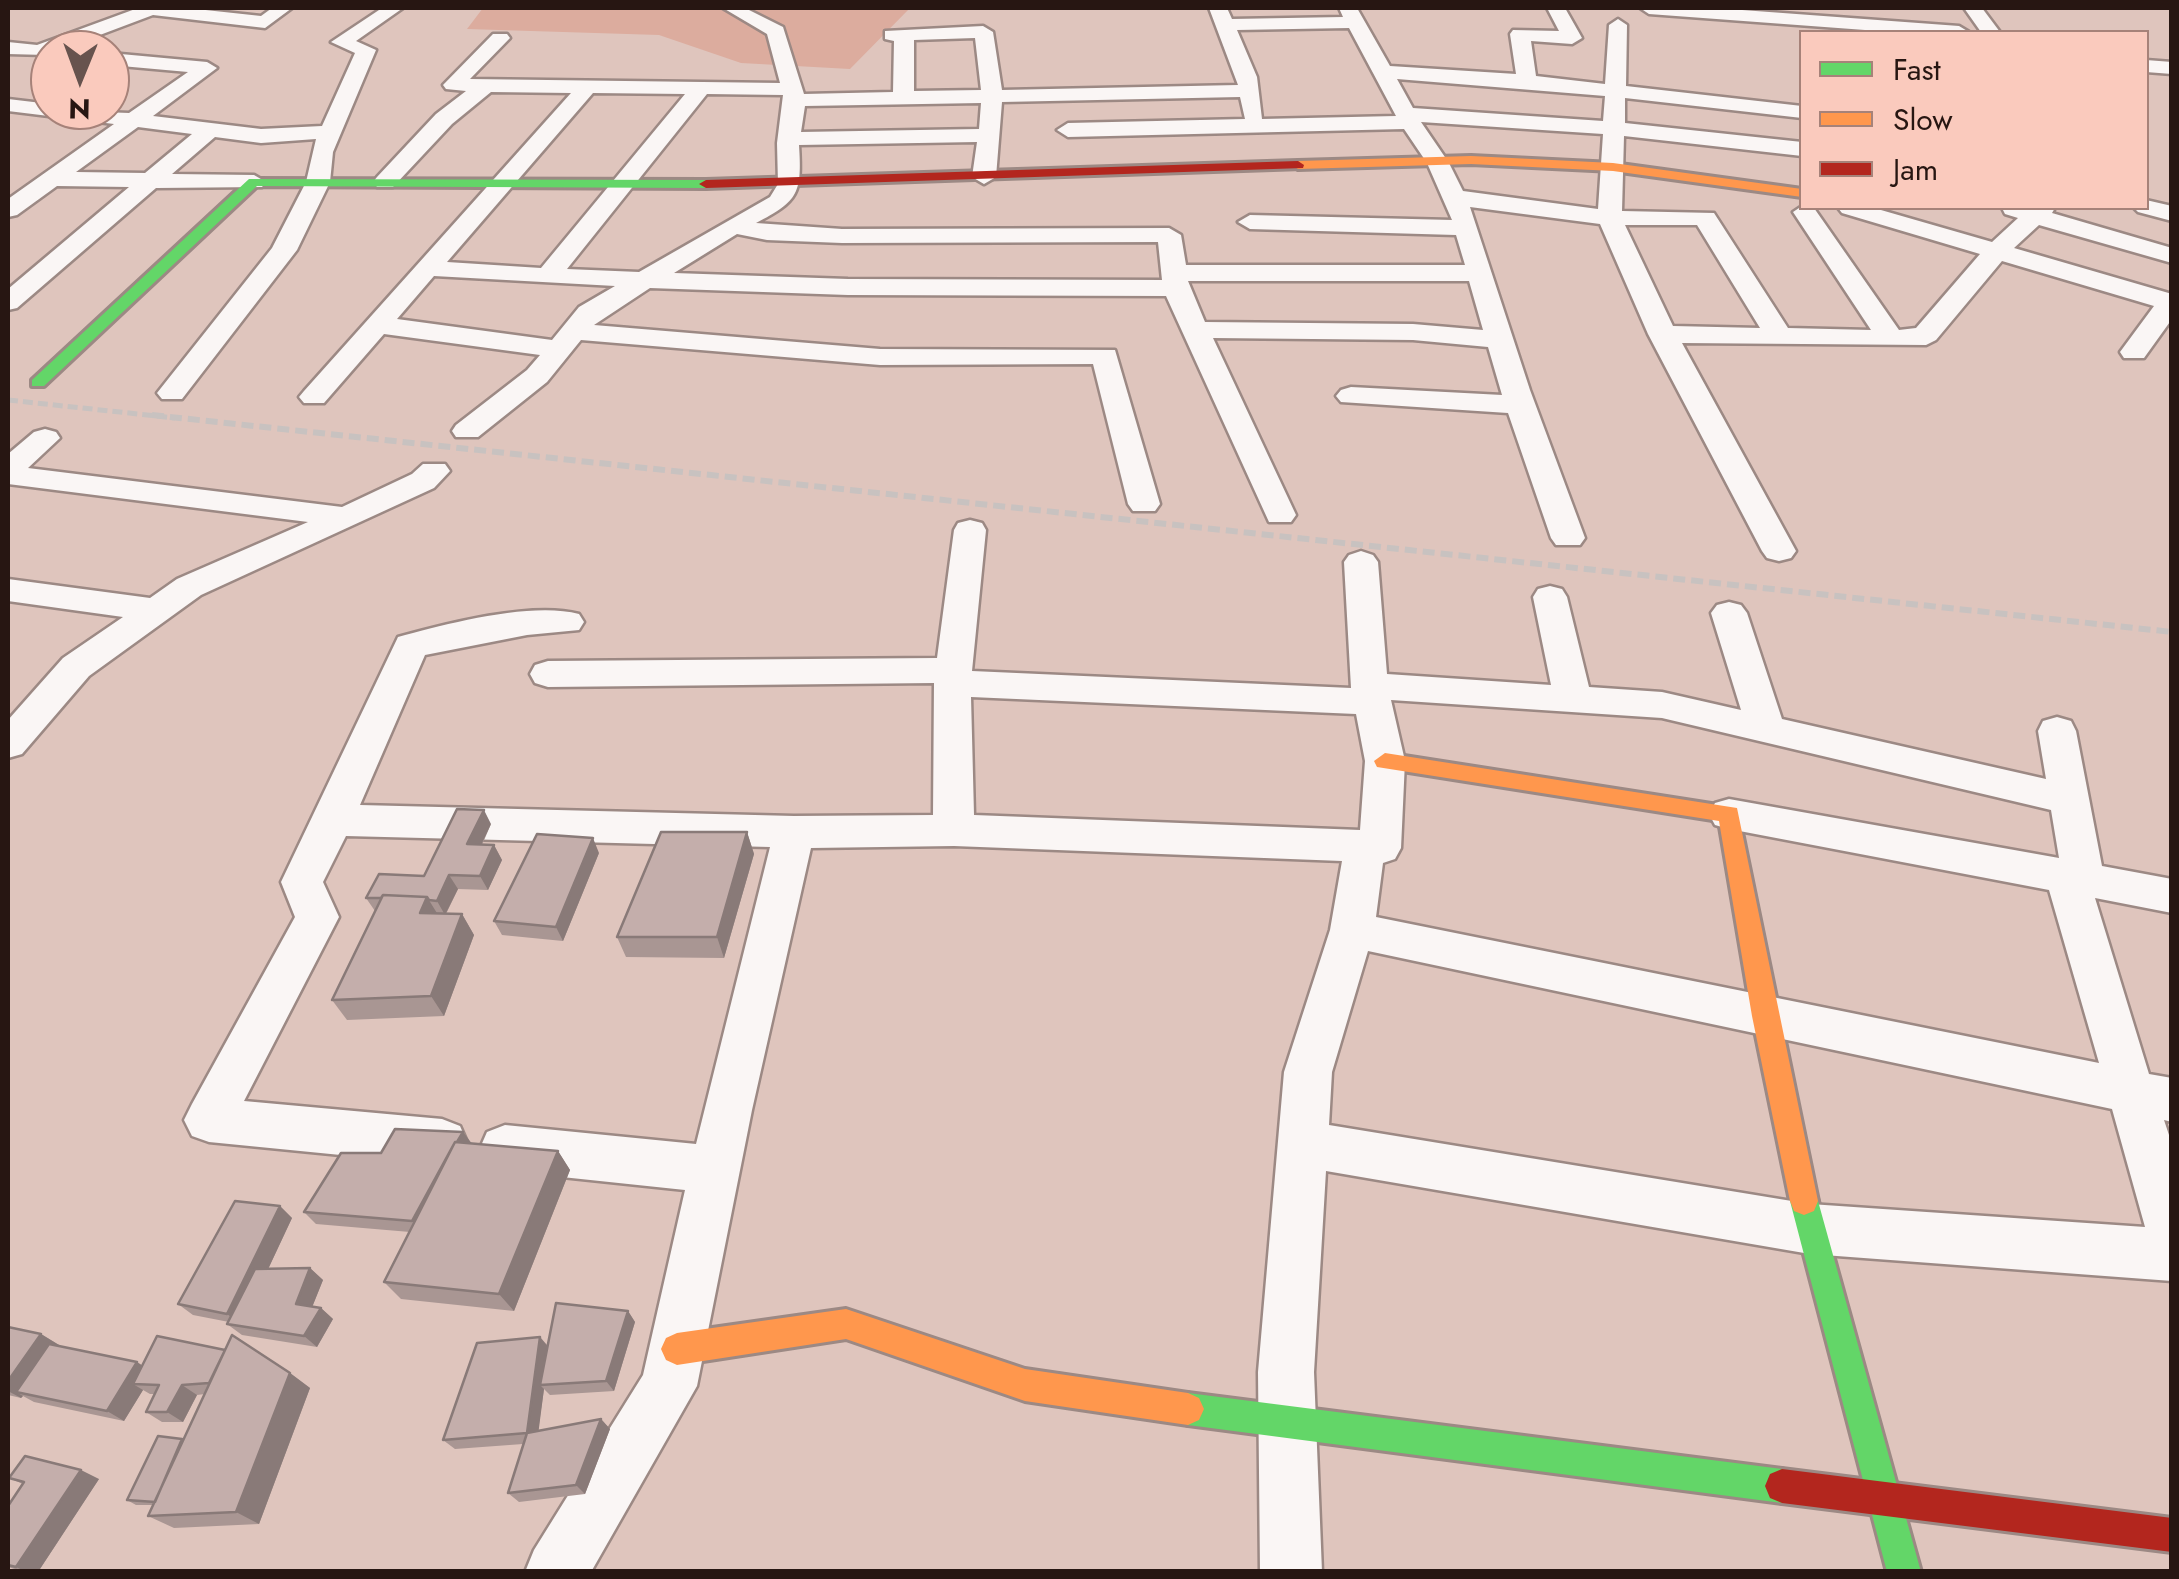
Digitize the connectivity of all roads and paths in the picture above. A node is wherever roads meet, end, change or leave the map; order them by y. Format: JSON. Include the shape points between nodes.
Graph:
{"nodes":[{"id":1,"x":283,"y":8,"type":"edge"},
{"id":2,"x":394,"y":8,"type":"edge"},
{"id":3,"x":732,"y":8,"type":"edge"},
{"id":4,"x":1556,"y":8,"type":"edge"},
{"id":5,"x":1648,"y":8,"type":"edge"},
{"id":6,"x":1973,"y":8,"type":"edge"},
{"id":7,"x":1704,"y":11,"type":"edge"},
{"id":8,"x":1352,"y":15,"type":"edge"},
{"id":9,"x":1222,"y":16,"type":"edge"},
{"id":10,"x":1618,"y":25,"type":"dead end"},
{"id":11,"x":99,"y":30,"type":"edge"},
{"id":12,"x":1935,"y":30,"type":"edge"},
{"id":13,"x":1989,"y":30,"type":"edge"},
{"id":14,"x":500,"y":38,"type":"dead end"},
{"id":15,"x":130,"y":60,"type":"edge"},
{"id":16,"x":1381,"y":72,"type":"junction"},
{"id":17,"x":1527,"y":81,"type":"junction"},
{"id":18,"x":487,"y":85,"type":"junction"},
{"id":19,"x":588,"y":86,"type":"junction"},
{"id":20,"x":702,"y":87,"type":"junction"},
{"id":21,"x":1616,"y":90,"type":"junction"},
{"id":22,"x":1246,"y":92,"type":"junction"},
{"id":23,"x":794,"y":95,"type":"junction"},
{"id":24,"x":992,"y":96,"type":"junction"},
{"id":25,"x":903,"y":98,"type":"junction"},
{"id":26,"x":8,"y":105,"type":"edge"},
{"id":27,"x":1799,"y":112,"type":"edge"},
{"id":28,"x":1408,"y":118,"type":"junction"},
{"id":29,"x":134,"y":120,"type":"junction"},
{"id":30,"x":1255,"y":125,"type":"junction"},
{"id":31,"x":1613,"y":128,"type":"junction"},
{"id":32,"x":210,"y":130,"type":"junction"},
{"id":33,"x":1068,"y":130,"type":"dead end"},
{"id":34,"x":331,"y":132,"type":"junction"},
{"id":35,"x":990,"y":135,"type":"junction"},
{"id":36,"x":789,"y":139,"type":"junction"},
{"id":37,"x":1799,"y":149,"type":"edge"},
{"id":38,"x":1438,"y":162,"type":"junction"},
{"id":39,"x":1613,"y":168,"type":"junction"},
{"id":40,"x":984,"y":177,"type":"junction"},
{"id":41,"x":52,"y":179,"type":"junction"},
{"id":42,"x":152,"y":179,"type":"junction"},
{"id":43,"x":254,"y":182,"type":"junction"},
{"id":44,"x":318,"y":182,"type":"junction"},
{"id":45,"x":384,"y":182,"type":"junction"},
{"id":46,"x":504,"y":183,"type":"junction"},
{"id":47,"x":624,"y":183,"type":"junction"},
{"id":48,"x":790,"y":184,"type":"junction"},
{"id":49,"x":1452,"y":197,"type":"junction"},
{"id":50,"x":1799,"y":201,"type":"edge"},
{"id":51,"x":8,"y":210,"type":"edge"},
{"id":52,"x":1809,"y":210,"type":"edge"},
{"id":53,"x":1857,"y":210,"type":"edge"},
{"id":54,"x":2039,"y":212,"type":"edge"},
{"id":55,"x":1610,"y":218,"type":"junction"},
{"id":56,"x":1250,"y":222,"type":"dead end"},
{"id":57,"x":734,"y":226,"type":"junction"},
{"id":58,"x":1467,"y":228,"type":"junction"},
{"id":59,"x":1997,"y":251,"type":"junction"},
{"id":60,"x":2172,"y":256,"type":"edge"},
{"id":61,"x":428,"y":268,"type":"junction"},
{"id":62,"x":1479,"y":273,"type":"junction"},
{"id":63,"x":548,"y":276,"type":"junction"},
{"id":64,"x":644,"y":278,"type":"junction"},
{"id":65,"x":1175,"y":280,"type":"junction"},
{"id":66,"x":8,"y":302,"type":"edge"},
{"id":67,"x":2170,"y":304,"type":"edge"},
{"id":68,"x":378,"y":325,"type":"junction"},
{"id":69,"x":1196,"y":330,"type":"junction"},
{"id":70,"x":1662,"y":334,"type":"junction"},
{"id":71,"x":1779,"y":336,"type":"junction"},
{"id":72,"x":1890,"y":338,"type":"junction"},
{"id":73,"x":565,"y":340,"type":"junction"},
{"id":74,"x":1502,"y":340,"type":"junction"},
{"id":75,"x":2134,"y":352,"type":"dead end"},
{"id":76,"x":38,"y":383,"type":"dead end"},
{"id":77,"x":172,"y":393,"type":"dead end"},
{"id":78,"x":1351,"y":396,"type":"dead end"},
{"id":79,"x":314,"y":397,"type":"dead end"},
{"id":80,"x":1520,"y":405,"type":"junction"},
{"id":81,"x":467,"y":431,"type":"dead end"},
{"id":82,"x":45,"y":438,"type":"dead end"},
{"id":83,"x":434,"y":471,"type":"dead end"},
{"id":84,"x":8,"y":472,"type":"edge"},
{"id":85,"x":1144,"y":504,"type":"dead end"},
{"id":86,"x":1280,"y":515,"type":"dead end"},
{"id":87,"x":346,"y":518,"type":"junction"},
{"id":88,"x":970,"y":530,"type":"dead end"},
{"id":89,"x":1568,"y":538,"type":"dead end"},
{"id":90,"x":1779,"y":550,"type":"dead end"},
{"id":91,"x":1361,"y":562,"type":"dead end"},
{"id":92,"x":8,"y":590,"type":"edge"},
{"id":93,"x":1550,"y":597,"type":"dead end"},
{"id":94,"x":156,"y":610,"type":"junction"},
{"id":95,"x":1729,"y":613,"type":"dead end"},
{"id":96,"x":566,"y":622,"type":"dead end"},
{"id":97,"x":548,"y":674,"type":"dead end"},
{"id":98,"x":953,"y":677,"type":"junction"},
{"id":99,"x":1370,"y":694,"type":"junction"},
{"id":100,"x":1573,"y":698,"type":"junction"},
{"id":101,"x":1766,"y":729,"type":"junction"},
{"id":102,"x":2057,"y":731,"type":"dead end"},
{"id":103,"x":8,"y":743,"type":"edge"},
{"id":104,"x":1385,"y":761,"type":"junction"},
{"id":105,"x":2069,"y":799,"type":"junction"},
{"id":106,"x":1730,"y":814,"type":"junction"},
{"id":107,"x":333,"y":820,"type":"junction"},
{"id":108,"x":954,"y":830,"type":"junction"},
{"id":109,"x":794,"y":832,"type":"junction"},
{"id":110,"x":1365,"y":846,"type":"junction"},
{"id":111,"x":2075,"y":879,"type":"junction"},
{"id":112,"x":2172,"y":896,"type":"edge"},
{"id":113,"x":1352,"y":930,"type":"junction"},
{"id":114,"x":1765,"y":1016,"type":"junction"},
{"id":115,"x":2151,"y":1096,"type":"edge"},
{"id":116,"x":1303,"y":1144,"type":"junction"},
{"id":117,"x":715,"y":1169,"type":"junction"},
{"id":118,"x":1810,"y":1229,"type":"junction"},
{"id":119,"x":2172,"y":1229,"type":"edge"},
{"id":120,"x":2172,"y":1256,"type":"edge"},
{"id":121,"x":677,"y":1350,"type":"junction"},
{"id":122,"x":1288,"y":1424,"type":"junction"},
{"id":123,"x":1884,"y":1499,"type":"junction"},
{"id":124,"x":2172,"y":1535,"type":"edge"},
{"id":125,"x":556,"y":1572,"type":"edge"},
{"id":126,"x":1291,"y":1572,"type":"edge"},
{"id":127,"x":1904,"y":1572,"type":"edge"}],
"edges":[{"from":1,"to":11,"type":"street","via":[[265,22],[151,9]]},
{"from":2,"to":34,"type":"street","via":[[341,42],[366,50]]},
{"from":3,"to":23,"type":"street","via":[[781,25]]},
{"from":4,"to":17,"type":"street","via":[[1572,38],[1520,34]]},
{"from":5,"to":7,"type":"street"},
{"from":6,"to":13,"type":"street"},
{"from":7,"to":12,"type":"street"},
{"from":8,"to":9,"type":"street"},
{"from":8,"to":16,"type":"street"},
{"from":9,"to":22,"type":"street","via":[[1247,77]]},
{"from":10,"to":21,"type":"street"},
{"from":14,"to":18,"type":"street","via":[[453,85]]},
{"from":15,"to":29,"type":"street","via":[[207,68]]},
{"from":16,"to":17,"type":"street"},
{"from":16,"to":28,"type":"street"},
{"from":17,"to":21,"type":"street"},
{"from":18,"to":19,"type":"street"},
{"from":18,"to":45,"type":"street"},
{"from":19,"to":20,"type":"street"},
{"from":19,"to":46,"type":"street"},
{"from":20,"to":23,"type":"street"},
{"from":20,"to":47,"type":"street"},
{"from":21,"to":27,"type":"street"},
{"from":21,"to":31,"type":"street"},
{"from":22,"to":24,"type":"street"},
{"from":22,"to":30,"type":"street"},
{"from":23,"to":25,"type":"street"},
{"from":23,"to":36,"type":"street"},
{"from":24,"to":25,"type":"street"},
{"from":24,"to":25,"type":"street","via":[[984,32],[898,34]]},
{"from":24,"to":35,"type":"street"},
{"from":26,"to":29,"type":"street"},
{"from":28,"to":30,"type":"street"},
{"from":28,"to":31,"type":"street"},
{"from":28,"to":38,"type":"street"},
{"from":29,"to":32,"type":"street"},
{"from":29,"to":41,"type":"street"},
{"from":30,"to":33,"type":"street"},
{"from":31,"to":37,"type":"street"},
{"from":31,"to":39,"type":"street"},
{"from":32,"to":34,"type":"street","via":[[261,136]]},
{"from":32,"to":42,"type":"street"},
{"from":34,"to":44,"type":"street"},
{"from":35,"to":36,"type":"street"},
{"from":35,"to":40,"type":"street"},
{"from":36,"to":48,"type":"street"},
{"from":38,"to":39,"type":"street"},
{"from":38,"to":40,"type":"street"},
{"from":38,"to":49,"type":"street"},
{"from":39,"to":50,"type":"street"},
{"from":39,"to":55,"type":"street"},
{"from":40,"to":48,"type":"street"},
{"from":41,"to":42,"type":"street"},
{"from":41,"to":51,"type":"street"},
{"from":42,"to":43,"type":"street"},
{"from":42,"to":66,"type":"street"},
{"from":43,"to":44,"type":"street"},
{"from":43,"to":76,"type":"street"},
{"from":44,"to":45,"type":"street"},
{"from":44,"to":77,"type":"street","via":[[284,250]]},
{"from":45,"to":46,"type":"street"},
{"from":46,"to":47,"type":"street"},
{"from":46,"to":61,"type":"street"},
{"from":47,"to":48,"type":"street"},
{"from":47,"to":63,"type":"street"},
{"from":48,"to":57,"type":"street","via":[[779,202]]},
{"from":49,"to":55,"type":"street"},
{"from":49,"to":58,"type":"street"},
{"from":52,"to":72,"type":"street"},
{"from":53,"to":59,"type":"street"},
{"from":54,"to":59,"type":"street"},
{"from":54,"to":60,"type":"street"},
{"from":55,"to":70,"type":"street"},
{"from":55,"to":71,"type":"street","via":[[1705,218]]},
{"from":56,"to":58,"type":"street"},
{"from":57,"to":64,"type":"street"},
{"from":57,"to":65,"type":"street","via":[[842,236],[1170,234]]},
{"from":58,"to":62,"type":"street"},
{"from":59,"to":67,"type":"street"},
{"from":59,"to":72,"type":"street","via":[[1926,334]]},
{"from":61,"to":63,"type":"street"},
{"from":61,"to":68,"type":"street"},
{"from":62,"to":65,"type":"street"},
{"from":62,"to":74,"type":"street"},
{"from":63,"to":64,"type":"street"},
{"from":64,"to":65,"type":"street","via":[[848,287]]},
{"from":64,"to":73,"type":"street","via":[[589,314]]},
{"from":65,"to":69,"type":"street"},
{"from":67,"to":75,"type":"street"},
{"from":68,"to":73,"type":"street"},
{"from":68,"to":79,"type":"street"},
{"from":69,"to":74,"type":"street","via":[[1413,332]]},
{"from":69,"to":86,"type":"street"},
{"from":70,"to":71,"type":"street"},
{"from":70,"to":90,"type":"street"},
{"from":71,"to":72,"type":"street"},
{"from":73,"to":81,"type":"street","via":[[536,376]]},
{"from":73,"to":85,"type":"street","via":[[880,357],[1105,356]]},
{"from":74,"to":80,"type":"street"},
{"from":78,"to":80,"type":"street"},
{"from":80,"to":89,"type":"street"},
{"from":82,"to":84,"type":"street"},
{"from":83,"to":87,"type":"street"},
{"from":84,"to":87,"type":"street"},
{"from":87,"to":94,"type":"street","via":[[189,587]]},
{"from":88,"to":98,"type":"street"},
{"from":91,"to":99,"type":"street"},
{"from":92,"to":94,"type":"street"},
{"from":93,"to":100,"type":"street"},
{"from":94,"to":103,"type":"street","via":[[76,667]]},
{"from":95,"to":101,"type":"street"},
{"from":96,"to":107,"type":"street","via":[[410,646]]},
{"from":97,"to":98,"type":"street"},
{"from":98,"to":99,"type":"street"},
{"from":98,"to":108,"type":"street"},
{"from":99,"to":100,"type":"street"},
{"from":99,"to":104,"type":"street"},
{"from":100,"to":101,"type":"street","via":[[1662,706]]},
{"from":101,"to":105,"type":"street"},
{"from":102,"to":105,"type":"street"},
{"from":104,"to":106,"type":"street"},
{"from":104,"to":110,"type":"street","via":[[1380,848]]},
{"from":105,"to":111,"type":"street"},
{"from":106,"to":111,"type":"street"},
{"from":106,"to":114,"type":"street"},
{"from":107,"to":109,"type":"street"},
{"from":107,"to":117,"type":"street","via":[[302,882],[317,917],[209,1120]]},
{"from":108,"to":109,"type":"street"},
{"from":108,"to":110,"type":"street"},
{"from":109,"to":117,"type":"street"},
{"from":110,"to":113,"type":"street"},
{"from":111,"to":112,"type":"street"},
{"from":111,"to":115,"type":"street"},
{"from":113,"to":114,"type":"street"},
{"from":113,"to":116,"type":"street","via":[[1308,1072]]},
{"from":114,"to":115,"type":"street"},
{"from":114,"to":118,"type":"street"},
{"from":115,"to":119,"type":"street"},
{"from":116,"to":118,"type":"street"},
{"from":116,"to":122,"type":"street"},
{"from":117,"to":121,"type":"street"},
{"from":118,"to":120,"type":"street"},
{"from":118,"to":123,"type":"street"},
{"from":121,"to":122,"type":"street","via":[[846,1324],[1026,1384]]},
{"from":121,"to":125,"type":"street","via":[[669,1386]]},
{"from":122,"to":123,"type":"street"},
{"from":122,"to":126,"type":"street"},
{"from":123,"to":124,"type":"street"},
{"from":123,"to":127,"type":"street"}]}
